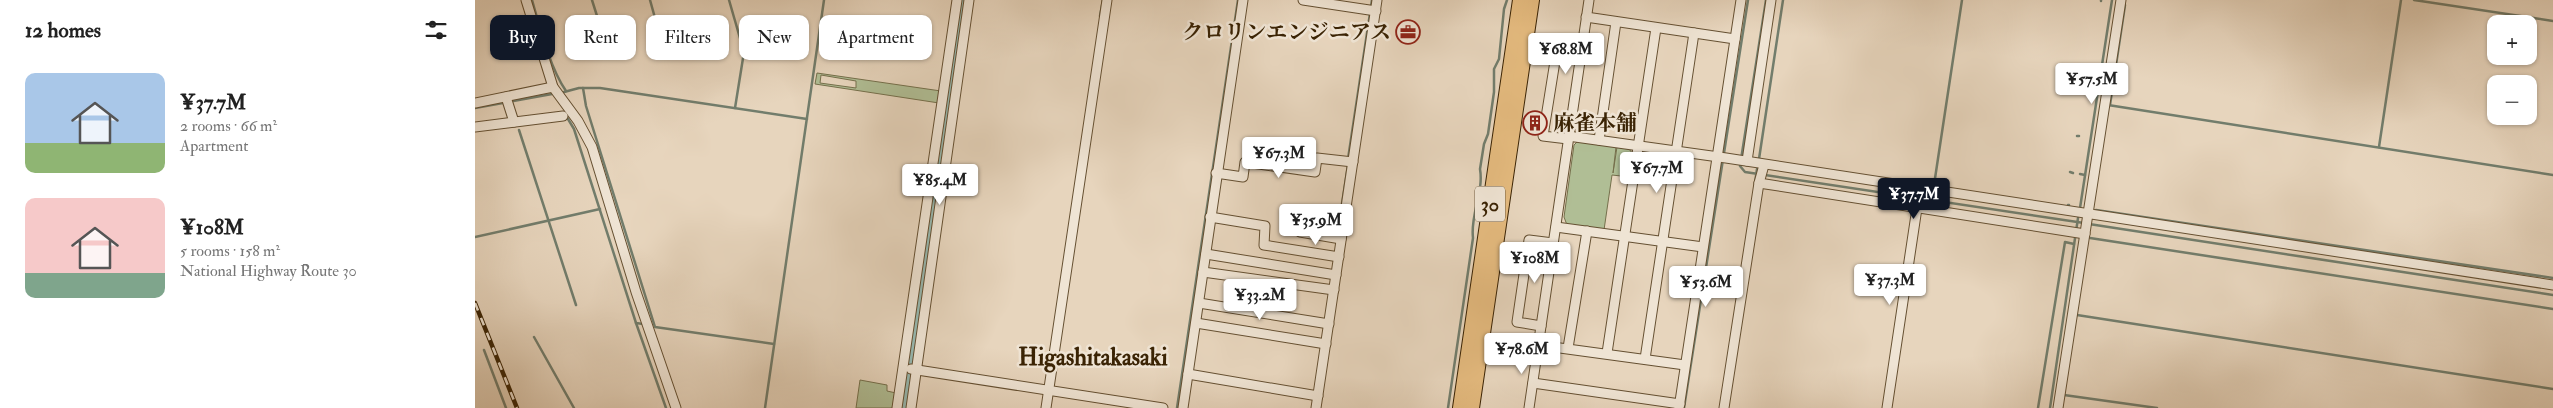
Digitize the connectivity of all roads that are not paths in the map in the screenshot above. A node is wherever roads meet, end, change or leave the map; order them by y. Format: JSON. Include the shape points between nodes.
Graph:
{"nodes":[{"id":1,"x":526,"y":0,"type":"edge"},
{"id":2,"x":957,"y":0,"type":"edge"},
{"id":3,"x":969,"y":0,"type":"edge"},
{"id":4,"x":1107,"y":0,"type":"edge"},
{"id":5,"x":1243,"y":0,"type":"edge"},
{"id":6,"x":1303,"y":0,"type":"edge"},
{"id":7,"x":1377,"y":0,"type":"edge"},
{"id":8,"x":1520,"y":0,"type":"edge"},
{"id":9,"x":1532,"y":0,"type":"edge"},
{"id":10,"x":1589,"y":0,"type":"edge"},
{"id":11,"x":1737,"y":0,"type":"edge"},
{"id":12,"x":1741,"y":0,"type":"edge"},
{"id":13,"x":1771,"y":0,"type":"edge"},
{"id":14,"x":2121,"y":0,"type":"edge"},
{"id":15,"x":1373,"y":11,"type":"junction"},
{"id":16,"x":1586,"y":17,"type":"junction"},
{"id":17,"x":1616,"y":22,"type":"junction"},
{"id":18,"x":1656,"y":28,"type":"junction"},
{"id":19,"x":1694,"y":33,"type":"junction"},
{"id":20,"x":1735,"y":39,"type":"junction"},
{"id":21,"x":1580,"y":58,"type":"junction"},
{"id":22,"x":553,"y":86,"type":"junction"},
{"id":23,"x":507,"y":100,"type":"junction"},
{"id":24,"x":475,"y":103,"type":"edge"},
{"id":25,"x":563,"y":116,"type":"dead end"},
{"id":26,"x":513,"y":120,"type":"junction"},
{"id":27,"x":475,"y":127,"type":"edge"},
{"id":28,"x":1568,"y":138,"type":"junction"},
{"id":29,"x":1599,"y":140,"type":"junction"},
{"id":30,"x":1637,"y":146,"type":"junction"},
{"id":31,"x":1675,"y":153,"type":"junction"},
{"id":32,"x":1721,"y":158,"type":"junction"},
{"id":33,"x":1743,"y":161,"type":"junction"},
{"id":34,"x":1349,"y":162,"type":"junction"},
{"id":35,"x":1216,"y":173,"type":"junction"},
{"id":36,"x":1762,"y":174,"type":"junction"},
{"id":37,"x":1917,"y":208,"type":"junction"},
{"id":38,"x":1210,"y":217,"type":"junction"},
{"id":39,"x":1556,"y":227,"type":"junction"},
{"id":40,"x":2083,"y":227,"type":"junction"},
{"id":41,"x":1587,"y":231,"type":"junction"},
{"id":42,"x":1300,"y":232,"type":"dead end"},
{"id":43,"x":1624,"y":236,"type":"junction"},
{"id":44,"x":1338,"y":238,"type":"junction"},
{"id":45,"x":1662,"y":242,"type":"junction"},
{"id":46,"x":1553,"y":243,"type":"junction"},
{"id":47,"x":1703,"y":248,"type":"junction"},
{"id":48,"x":1206,"y":254,"type":"junction"},
{"id":49,"x":1336,"y":257,"type":"junction"},
{"id":50,"x":1203,"y":272,"type":"junction"},
{"id":51,"x":1333,"y":274,"type":"junction"},
{"id":52,"x":2553,"y":285,"type":"edge"},
{"id":53,"x":1331,"y":290,"type":"junction"},
{"id":54,"x":1199,"y":303,"type":"junction"},
{"id":55,"x":1196,"y":323,"type":"junction"},
{"id":56,"x":1326,"y":323,"type":"junction"},
{"id":57,"x":1541,"y":326,"type":"junction"},
{"id":58,"x":1323,"y":344,"type":"junction"},
{"id":59,"x":1538,"y":345,"type":"junction"},
{"id":60,"x":1568,"y":348,"type":"junction"},
{"id":61,"x":1607,"y":353,"type":"junction"},
{"id":62,"x":1645,"y":359,"type":"junction"},
{"id":63,"x":1685,"y":365,"type":"junction"},
{"id":64,"x":910,"y":369,"type":"junction"},
{"id":65,"x":1188,"y":374,"type":"junction"},
{"id":66,"x":1533,"y":383,"type":"junction"},
{"id":67,"x":1046,"y":390,"type":"junction"},
{"id":68,"x":1315,"y":395,"type":"junction"},
{"id":69,"x":1679,"y":406,"type":"edge"},
{"id":70,"x":676,"y":408,"type":"edge"},
{"id":71,"x":897,"y":408,"type":"edge"},
{"id":72,"x":911,"y":408,"type":"edge"},
{"id":73,"x":1046,"y":408,"type":"edge"},
{"id":74,"x":1163,"y":408,"type":"edge"},
{"id":75,"x":1183,"y":408,"type":"edge"},
{"id":76,"x":1316,"y":408,"type":"edge"},
{"id":77,"x":1460,"y":408,"type":"edge"},
{"id":78,"x":1472,"y":408,"type":"edge"},
{"id":79,"x":1529,"y":408,"type":"edge"},
{"id":80,"x":1725,"y":408,"type":"edge"},
{"id":81,"x":1887,"y":408,"type":"edge"},
{"id":82,"x":2058,"y":408,"type":"edge"}],
"edges":[{"from":1,"to":22,"type":"street"},
{"from":2,"to":64,"type":"street"},
{"from":3,"to":64,"type":"street"},
{"from":4,"to":67,"type":"street"},
{"from":5,"to":35,"type":"street"},
{"from":6,"to":15,"type":"street"},
{"from":7,"to":15,"type":"street"},
{"from":8,"to":77,"type":"highway","number":"30"},
{"from":9,"to":78,"type":"highway","number":"30"},
{"from":10,"to":16,"type":"street"},
{"from":11,"to":12,"type":"street"},
{"from":12,"to":20,"type":"street"},
{"from":13,"to":33,"type":"street"},
{"from":14,"to":40,"type":"street"},
{"from":15,"to":34,"type":"street"},
{"from":16,"to":17,"type":"street"},
{"from":16,"to":21,"type":"street"},
{"from":17,"to":18,"type":"street"},
{"from":17,"to":29,"type":"street"},
{"from":18,"to":19,"type":"street"},
{"from":18,"to":30,"type":"street"},
{"from":19,"to":20,"type":"street"},
{"from":19,"to":31,"type":"street"},
{"from":20,"to":32,"type":"street"},
{"from":21,"to":28,"type":"street"},
{"from":21,"to":28,"type":"street","via":[[1556,55],[1543,136]]},
{"from":22,"to":23,"type":"street"},
{"from":22,"to":70,"type":"street","via":[[579,121],[591,148]]},
{"from":23,"to":24,"type":"street"},
{"from":23,"to":26,"type":"street"},
{"from":25,"to":26,"type":"street"},
{"from":26,"to":27,"type":"street"},
{"from":28,"to":29,"type":"street"},
{"from":28,"to":39,"type":"street"},
{"from":29,"to":30,"type":"street"},
{"from":30,"to":31,"type":"street"},
{"from":30,"to":43,"type":"street"},
{"from":31,"to":32,"type":"street"},
{"from":31,"to":45,"type":"street"},
{"from":32,"to":33,"type":"street"},
{"from":32,"to":47,"type":"street"},
{"from":33,"to":36,"type":"street"},
{"from":34,"to":35,"type":"street","via":[[1317,158],[1315,172],[1245,162],[1243,177]]},
{"from":34,"to":44,"type":"street"},
{"from":35,"to":38,"type":"street"},
{"from":36,"to":37,"type":"street"},
{"from":36,"to":40,"type":"street"},
{"from":36,"to":80,"type":"street"},
{"from":37,"to":40,"type":"street"},
{"from":37,"to":81,"type":"street"},
{"from":38,"to":48,"type":"street"},
{"from":38,"to":49,"type":"street","via":[[1265,226],[1264,245]]},
{"from":39,"to":41,"type":"street"},
{"from":39,"to":46,"type":"street"},
{"from":40,"to":52,"type":"street"},
{"from":40,"to":82,"type":"street"},
{"from":41,"to":43,"type":"street"},
{"from":41,"to":60,"type":"street"},
{"from":42,"to":44,"type":"street"},
{"from":43,"to":45,"type":"street"},
{"from":43,"to":61,"type":"street"},
{"from":44,"to":49,"type":"street"},
{"from":45,"to":47,"type":"street"},
{"from":45,"to":62,"type":"street"},
{"from":46,"to":57,"type":"street"},
{"from":46,"to":57,"type":"street","via":[[1529,240],[1526,258],[1517,322]]},
{"from":47,"to":63,"type":"street"},
{"from":48,"to":50,"type":"street"},
{"from":48,"to":51,"type":"street"},
{"from":49,"to":51,"type":"street"},
{"from":50,"to":53,"type":"street"},
{"from":50,"to":54,"type":"street"},
{"from":51,"to":53,"type":"street"},
{"from":53,"to":56,"type":"street"},
{"from":54,"to":55,"type":"street"},
{"from":54,"to":56,"type":"street"},
{"from":55,"to":58,"type":"street"},
{"from":55,"to":65,"type":"street"},
{"from":56,"to":58,"type":"street"},
{"from":57,"to":59,"type":"street"},
{"from":58,"to":68,"type":"street"},
{"from":59,"to":60,"type":"street"},
{"from":59,"to":66,"type":"street"},
{"from":60,"to":61,"type":"street"},
{"from":61,"to":62,"type":"street"},
{"from":62,"to":63,"type":"street"},
{"from":63,"to":69,"type":"street"},
{"from":64,"to":67,"type":"street"},
{"from":64,"to":71,"type":"street"},
{"from":64,"to":72,"type":"street"},
{"from":65,"to":68,"type":"street"},
{"from":65,"to":75,"type":"street"},
{"from":66,"to":69,"type":"street"},
{"from":66,"to":79,"type":"street"},
{"from":67,"to":73,"type":"street"},
{"from":67,"to":74,"type":"street"},
{"from":68,"to":76,"type":"street"}]}
